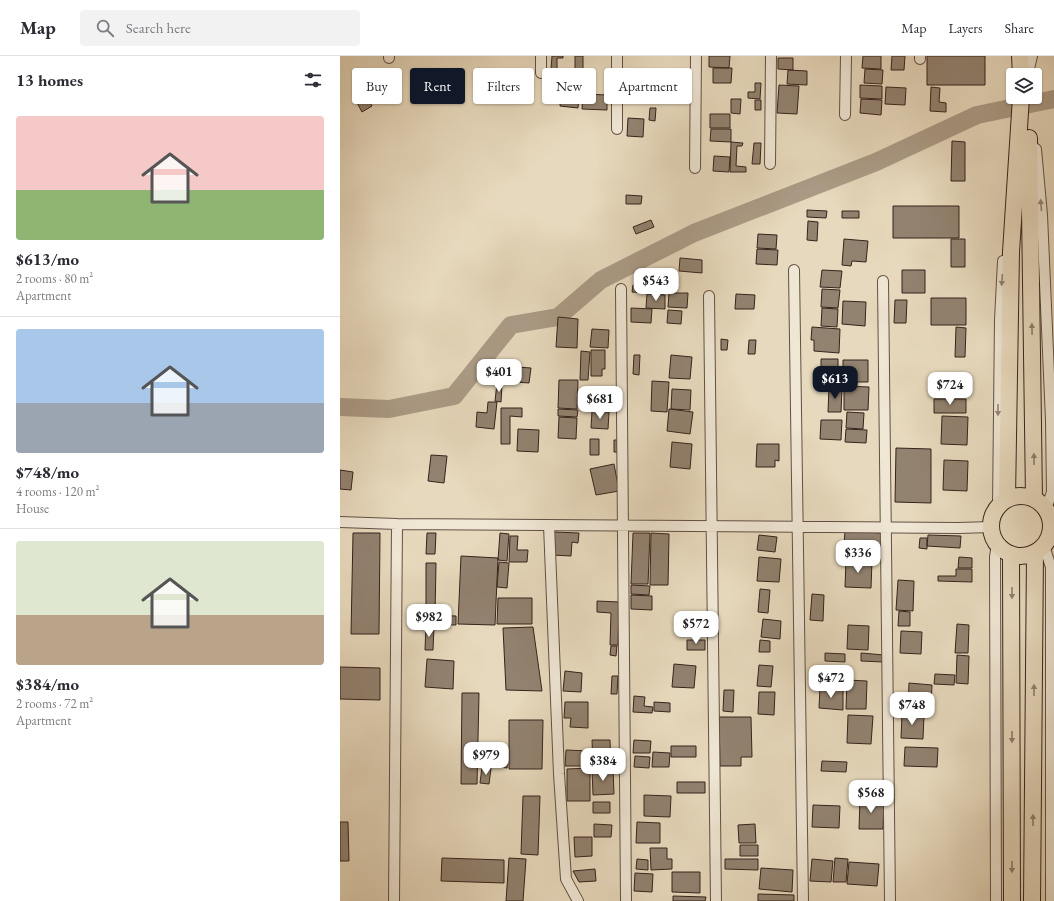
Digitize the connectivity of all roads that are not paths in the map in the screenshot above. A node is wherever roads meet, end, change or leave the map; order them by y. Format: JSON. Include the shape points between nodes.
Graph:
{"nodes":[{"id":1,"x":541,"y":56,"type":"edge"},
{"id":2,"x":617,"y":56,"type":"edge"},
{"id":3,"x":696,"y":56,"type":"edge"},
{"id":4,"x":771,"y":56,"type":"edge"},
{"id":5,"x":846,"y":56,"type":"edge"},
{"id":6,"x":540,"y":74,"type":"dead end"},
{"id":7,"x":1022,"y":104,"type":"edge"},
{"id":8,"x":1028,"y":104,"type":"edge"},
{"id":9,"x":845,"y":115,"type":"dead end"},
{"id":10,"x":1025,"y":119,"type":"junction"},
{"id":11,"x":616,"y":129,"type":"dead end"},
{"id":12,"x":1024,"y":142,"type":"junction"},
{"id":13,"x":770,"y":164,"type":"dead end"},
{"id":14,"x":695,"y":168,"type":"dead end"},
{"id":15,"x":794,"y":270,"type":"dead end"},
{"id":16,"x":883,"y":281,"type":"dead end"},
{"id":17,"x":621,"y":289,"type":"dead end"},
{"id":18,"x":709,"y":296,"type":"dead end"},
{"id":19,"x":1034,"y":498,"type":"junction"},
{"id":20,"x":1002,"y":502,"type":"junction"},
{"id":21,"x":1046,"y":509,"type":"junction"},
{"id":22,"x":340,"y":522,"type":"edge"},
{"id":23,"x":397,"y":524,"type":"junction"},
{"id":24,"x":549,"y":525,"type":"junction"},
{"id":25,"x":1053,"y":525,"type":"edge"},
{"id":26,"x":623,"y":526,"type":"junction"},
{"id":27,"x":712,"y":526,"type":"junction"},
{"id":28,"x":798,"y":527,"type":"junction"},
{"id":29,"x":991,"y":527,"type":"junction"},
{"id":30,"x":886,"y":528,"type":"junction"},
{"id":31,"x":997,"y":544,"type":"junction"},
{"id":32,"x":1039,"y":549,"type":"junction"},
{"id":33,"x":1011,"y":554,"type":"junction"},
{"id":34,"x":1032,"y":846,"type":"junction"},
{"id":35,"x":1052,"y":846,"type":"edge"},
{"id":36,"x":394,"y":901,"type":"edge"},
{"id":37,"x":578,"y":901,"type":"edge"},
{"id":38,"x":626,"y":901,"type":"edge"},
{"id":39,"x":716,"y":901,"type":"edge"},
{"id":40,"x":803,"y":901,"type":"edge"},
{"id":41,"x":890,"y":901,"type":"edge"},
{"id":42,"x":996,"y":901,"type":"edge"},
{"id":43,"x":1012,"y":901,"type":"edge"},
{"id":44,"x":1032,"y":901,"type":"edge"},
{"id":45,"x":1051,"y":901,"type":"edge"}],
"edges":[{"from":1,"to":6,"type":"street"},
{"from":2,"to":11,"type":"street"},
{"from":3,"to":14,"type":"street"},
{"from":4,"to":13,"type":"street"},
{"from":5,"to":9,"type":"street"},
{"from":7,"to":10,"type":"main road"},
{"from":8,"to":10,"type":"main road"},
{"from":10,"to":12,"type":"main road"},
{"from":19,"to":12,"type":"main road","one_way":true},
{"from":12,"to":20,"type":"main road","one_way":true,"via":[[1011,252]]},
{"from":21,"to":12,"type":"street","one_way":true,"via":[[1052,492],[1042,215],[1036,146]]},
{"from":15,"to":28,"type":"street"},
{"from":16,"to":30,"type":"street"},
{"from":17,"to":26,"type":"street"},
{"from":18,"to":27,"type":"street"},
{"from":19,"to":20,"type":"main road","via":[[1020,495]]},
{"from":19,"to":21,"type":"main road"},
{"from":20,"to":29,"type":"main road","via":[[993,516]]},
{"from":21,"to":25,"type":"main road"},
{"from":22,"to":23,"type":"street"},
{"from":23,"to":24,"type":"street"},
{"from":23,"to":36,"type":"street"},
{"from":24,"to":26,"type":"street"},
{"from":24,"to":37,"type":"street","via":[[566,879]]},
{"from":25,"to":32,"type":"main road","via":[[1050,536]]},
{"from":26,"to":27,"type":"street"},
{"from":26,"to":38,"type":"street"},
{"from":27,"to":28,"type":"street"},
{"from":27,"to":39,"type":"street"},
{"from":28,"to":30,"type":"street"},
{"from":28,"to":40,"type":"street"},
{"from":29,"to":30,"type":"street"},
{"from":29,"to":31,"type":"main road"},
{"from":30,"to":41,"type":"street"},
{"from":31,"to":33,"type":"main road"},
{"from":31,"to":42,"type":"street"},
{"from":32,"to":33,"type":"main road","via":[[1023,556]]},
{"from":34,"to":32,"type":"main road","one_way":true},
{"from":32,"to":35,"type":"street","via":[[1050,567]]},
{"from":33,"to":43,"type":"main road","one_way":true},
{"from":34,"to":35,"type":"street"},
{"from":34,"to":44,"type":"main road"},
{"from":35,"to":45,"type":"street"}]}
